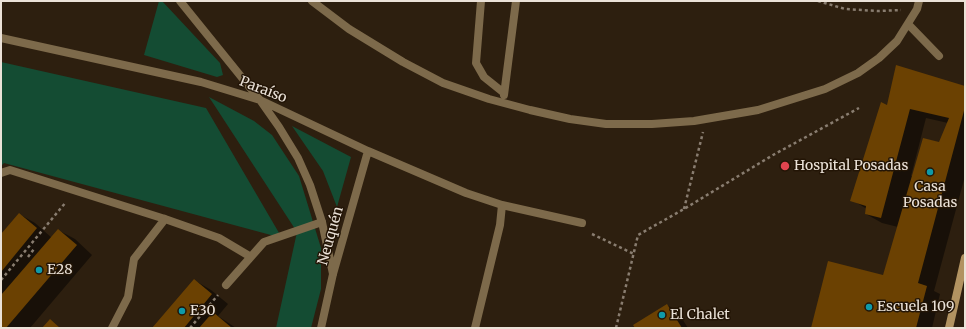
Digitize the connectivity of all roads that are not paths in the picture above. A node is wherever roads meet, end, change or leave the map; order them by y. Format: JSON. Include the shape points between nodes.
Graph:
{"nodes":[{"id":1,"x":180,"y":1,"type":"edge"},
{"id":2,"x":312,"y":1,"type":"edge"},
{"id":3,"x":481,"y":1,"type":"edge"},
{"id":4,"x":516,"y":1,"type":"edge"},
{"id":5,"x":918,"y":5,"type":"edge"},
{"id":6,"x":908,"y":24,"type":"junction"},
{"id":7,"x":1,"y":38,"type":"edge"},
{"id":8,"x":939,"y":56,"type":"dead end"},
{"id":9,"x":504,"y":93,"type":"junction"},
{"id":10,"x":260,"y":100,"type":"junction"},
{"id":11,"x":503,"y":103,"type":"junction"},
{"id":12,"x":368,"y":151,"type":"junction"},
{"id":13,"x":1,"y":173,"type":"edge"},
{"id":14,"x":502,"y":205,"type":"junction"},
{"id":15,"x":165,"y":219,"type":"junction"},
{"id":16,"x":322,"y":222,"type":"junction"},
{"id":17,"x":582,"y":223,"type":"dead end"},
{"id":18,"x":251,"y":257,"type":"junction"},
{"id":19,"x":965,"y":258,"type":"edge"},
{"id":20,"x":333,"y":274,"type":"junction"},
{"id":21,"x":226,"y":285,"type":"road end"},
{"id":22,"x":112,"y":328,"type":"edge"},
{"id":23,"x":321,"y":328,"type":"edge"},
{"id":24,"x":475,"y":328,"type":"edge"},
{"id":25,"x":949,"y":328,"type":"edge"}],
"edges":[{"from":1,"to":10,"type":"street"},
{"from":2,"to":11,"type":"street","via":[[349,29],[403,62],[443,83]]},
{"from":3,"to":9,"type":"street","via":[[476,63],[484,77]]},
{"from":4,"to":9,"type":"street"},
{"from":5,"to":6,"type":"street"},
{"from":6,"to":8,"type":"street"},
{"from":6,"to":11,"type":"street","via":[[897,41],[858,73],[825,89],[758,110],[694,121],[606,124],[570,119]]},
{"from":7,"to":10,"type":"street","name":"Paraíso","via":[[201,82]]},
{"from":9,"to":11,"type":"street"},
{"from":10,"to":12,"type":"street","name":"Paraíso"},
{"from":10,"to":16,"type":"street","via":[[298,158]]},
{"from":12,"to":14,"type":"street","name":"Paraíso","via":[[466,193]]},
{"from":12,"to":20,"type":"street","name":"Neuquén"},
{"from":13,"to":15,"type":"street","via":[[10,170]]},
{"from":14,"to":17,"type":"street","name":"Paraíso"},
{"from":14,"to":24,"type":"street","via":[[500,225]]},
{"from":15,"to":18,"type":"street","via":[[219,238]]},
{"from":15,"to":22,"type":"street","via":[[134,259],[128,298]]},
{"from":16,"to":18,"type":"street","via":[[264,242]]},
{"from":16,"to":20,"type":"street"},
{"from":18,"to":21,"type":"street"},
{"from":19,"to":25,"type":"main road"},
{"from":20,"to":23,"type":"street","name":"Neuquén"}]}
